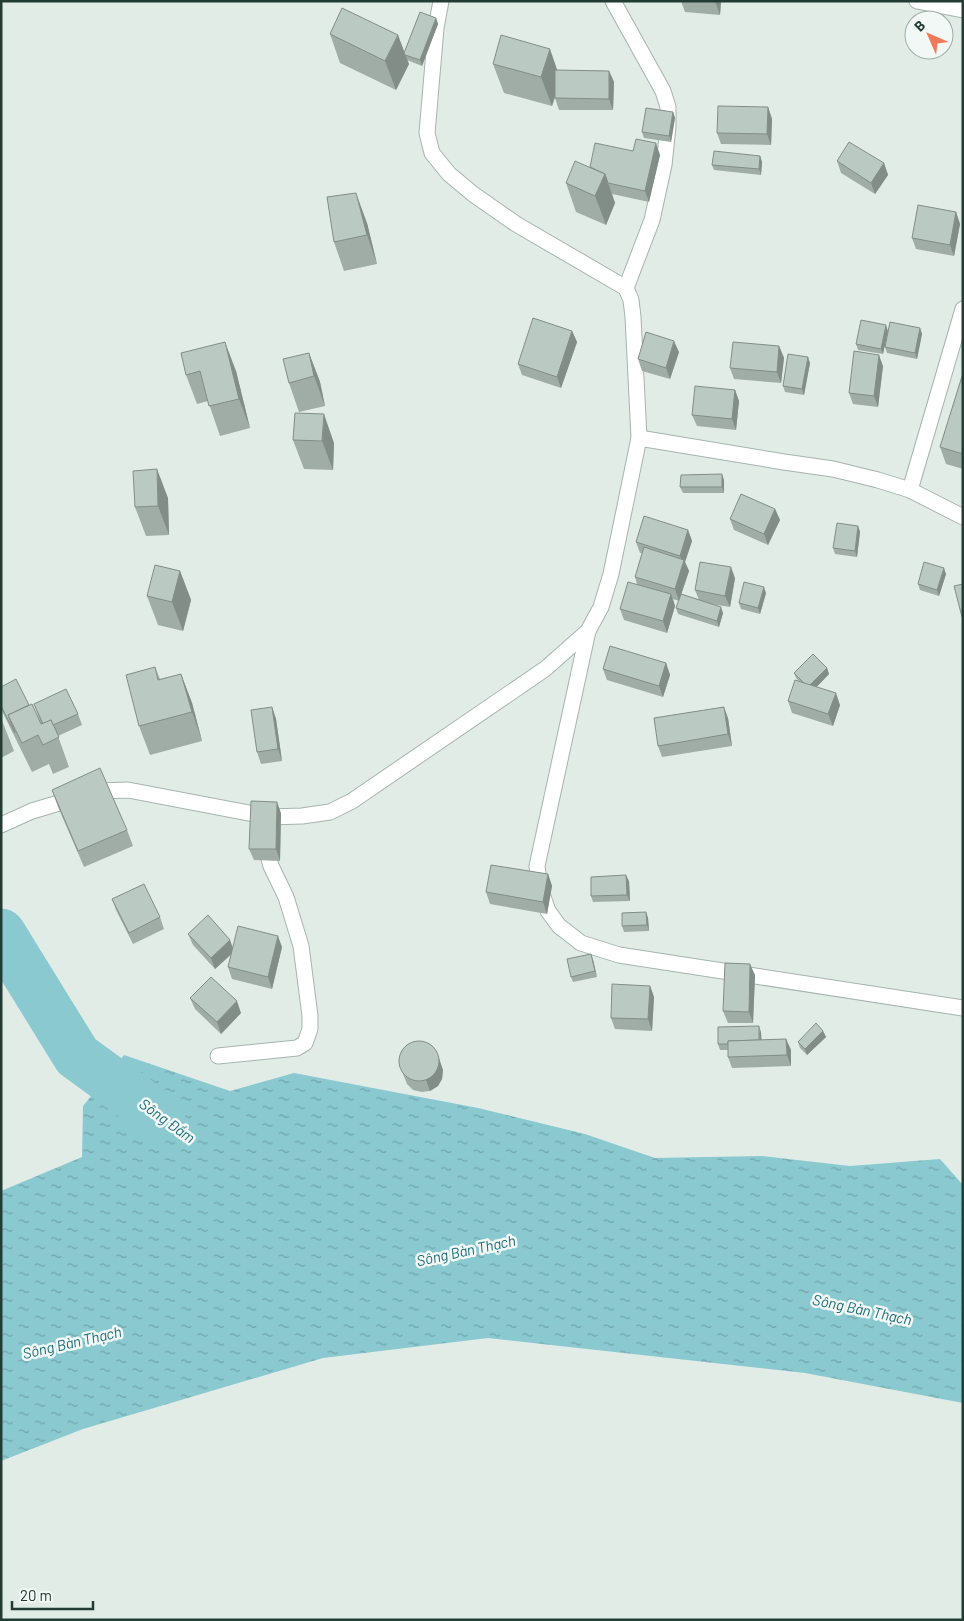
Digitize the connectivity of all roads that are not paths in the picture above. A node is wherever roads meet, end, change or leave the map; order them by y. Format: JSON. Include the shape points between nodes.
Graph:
{"nodes":[{"id":1,"x":441,"y":1,"type":"edge"},
{"id":2,"x":613,"y":1,"type":"edge"},
{"id":3,"x":917,"y":1,"type":"edge"},
{"id":4,"x":963,"y":10,"type":"edge"},
{"id":5,"x":626,"y":288,"type":"junction"},
{"id":6,"x":963,"y":309,"type":"edge"},
{"id":7,"x":639,"y":438,"type":"junction"},
{"id":8,"x":910,"y":490,"type":"junction"},
{"id":9,"x":963,"y":517,"type":"edge"},
{"id":10,"x":588,"y":631,"type":"junction"},
{"id":11,"x":260,"y":815,"type":"junction"},
{"id":12,"x":1,"y":824,"type":"edge"},
{"id":13,"x":963,"y":1008,"type":"edge"},
{"id":14,"x":218,"y":1056,"type":"dead end"}],
"edges":[{"from":1,"to":5,"type":"street","via":[[427,133],[432,153],[472,194],[516,224]]},
{"from":2,"to":5,"type":"street","via":[[663,91],[668,107],[664,165],[652,220]]},
{"from":3,"to":4,"type":"street"},
{"from":5,"to":7,"type":"street","via":[[634,317]]},
{"from":6,"to":8,"type":"street"},
{"from":7,"to":8,"type":"street","via":[[833,468]]},
{"from":7,"to":10,"type":"street","via":[[611,574],[601,607]]},
{"from":8,"to":9,"type":"street"},
{"from":10,"to":11,"type":"street","via":[[545,670],[352,801],[330,812],[302,816]]},
{"from":10,"to":13,"type":"street","via":[[537,866],[548,911],[559,926],[581,943],[619,955]]},
{"from":11,"to":12,"type":"street","via":[[128,790],[99,791],[58,802]]},
{"from":11,"to":14,"type":"street","via":[[265,848],[286,897],[301,946],[310,1029],[305,1043],[297,1048]]}]}
